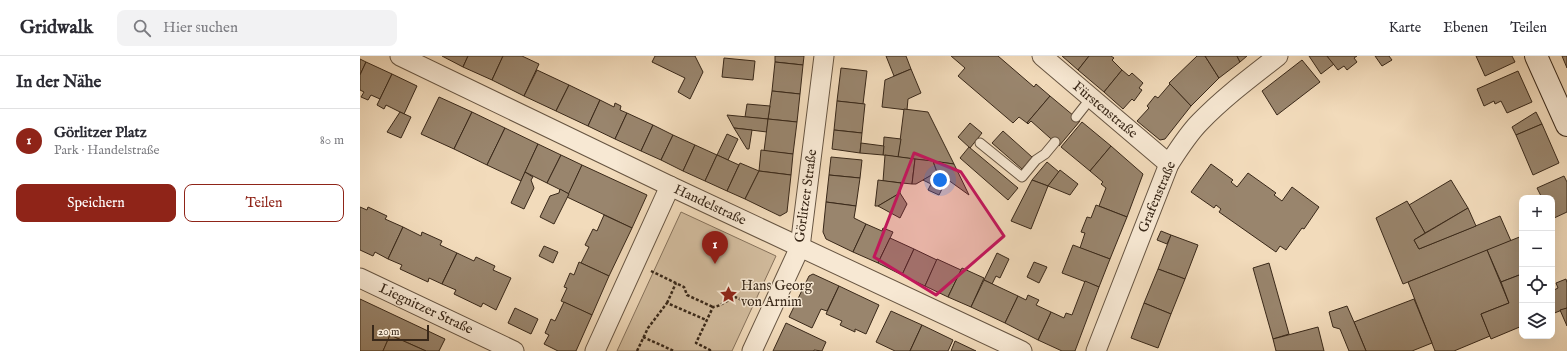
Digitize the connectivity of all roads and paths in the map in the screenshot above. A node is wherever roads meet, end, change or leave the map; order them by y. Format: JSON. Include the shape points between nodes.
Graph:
{"nodes":[{"id":1,"x":400,"y":56,"type":"edge"},
{"id":2,"x":824,"y":56,"type":"edge"},
{"id":3,"x":1042,"y":56,"type":"edge"},
{"id":4,"x":1278,"y":56,"type":"edge"},
{"id":5,"x":1536,"y":56,"type":"edge"},
{"id":6,"x":1091,"y":98,"type":"junction"},
{"id":7,"x":1076,"y":117,"type":"dead end"},
{"id":8,"x":1567,"y":125,"type":"edge"},
{"id":9,"x":1055,"y":142,"type":"dead end"},
{"id":10,"x":980,"y":143,"type":"dead end"},
{"id":11,"x":1169,"y":164,"type":"junction"},
{"id":12,"x":670,"y":186,"type":"junction"},
{"id":13,"x":800,"y":247,"type":"junction"},
{"id":14,"x":653,"y":272,"type":"dead end"},
{"id":15,"x":360,"y":278,"type":"edge"},
{"id":16,"x":676,"y":283,"type":"junction"},
{"id":17,"x":667,"y":303,"type":"junction"},
{"id":18,"x":748,"y":303,"type":"dead end"},
{"id":19,"x":713,"y":307,"type":"junction"},
{"id":20,"x":706,"y":320,"type":"junction"},
{"id":21,"x":643,"y":337,"type":"junction"},
{"id":22,"x":514,"y":351,"type":"edge"},
{"id":23,"x":595,"y":351,"type":"edge"},
{"id":24,"x":637,"y":351,"type":"edge"},
{"id":25,"x":674,"y":351,"type":"edge"},
{"id":26,"x":710,"y":351,"type":"edge"},
{"id":27,"x":752,"y":351,"type":"edge"},
{"id":28,"x":1022,"y":351,"type":"edge"},
{"id":29,"x":1096,"y":351,"type":"edge"}],
"edges":[{"from":1,"to":12,"type":"street","name":"Handelstraße"},
{"from":2,"to":13,"type":"street","name":"Görlitzer Straße"},
{"from":3,"to":6,"type":"street","name":"Fürstenstraße"},
{"from":4,"to":11,"type":"street","name":"Grafenstraße","via":[[1200,122]]},
{"from":5,"to":8,"type":"main road"},
{"from":6,"to":7,"type":"lane"},
{"from":6,"to":11,"type":"street","name":"Fürstenstraße"},
{"from":9,"to":10,"type":"lane","via":[[1022,177]]},
{"from":11,"to":29,"type":"street","name":"Grafenstraße"},
{"from":12,"to":13,"type":"street","name":"Handelstraße"},
{"from":12,"to":23,"type":"street"},
{"from":13,"to":27,"type":"street","name":"Görlitzer Straße"},
{"from":13,"to":28,"type":"street","name":"Handelstraße"},
{"from":14,"to":16,"type":"path"},
{"from":15,"to":22,"type":"street","name":"Liegnitzer Straße"},
{"from":16,"to":17,"type":"path"},
{"from":16,"to":19,"type":"path","via":[[684,287],[687,295]]},
{"from":17,"to":20,"type":"path"},
{"from":17,"to":21,"type":"path"},
{"from":18,"to":19,"type":"path","via":[[735,297],[721,306]]},
{"from":19,"to":20,"type":"path"},
{"from":20,"to":26,"type":"path","via":[[696,343]]},
{"from":21,"to":24,"type":"path"},
{"from":21,"to":25,"type":"path"}]}
